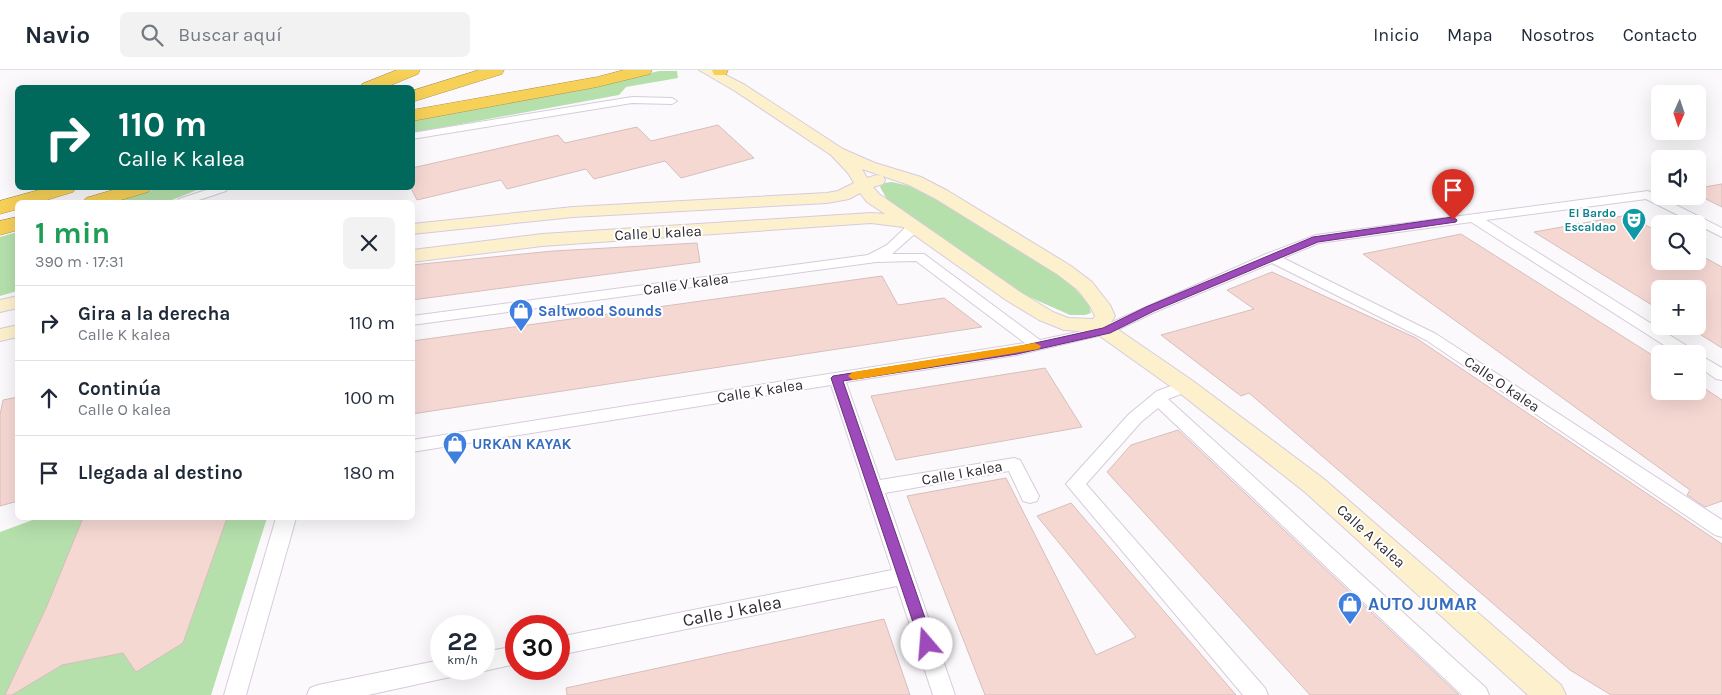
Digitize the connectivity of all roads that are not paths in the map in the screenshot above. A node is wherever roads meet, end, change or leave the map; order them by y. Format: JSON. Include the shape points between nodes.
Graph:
{"nodes":[{"id":1,"x":412,"y":70,"type":"edge"},
{"id":2,"x":465,"y":70,"type":"edge"},
{"id":3,"x":496,"y":70,"type":"edge"},
{"id":4,"x":644,"y":70,"type":"edge"},
{"id":5,"x":716,"y":70,"type":"edge"},
{"id":6,"x":375,"y":85,"type":"edge"},
{"id":7,"x":415,"y":86,"type":"edge"},
{"id":8,"x":415,"y":96,"type":"edge"},
{"id":9,"x":672,"y":101,"type":"dead end"},
{"id":10,"x":415,"y":115,"type":"edge"},
{"id":11,"x":415,"y":136,"type":"edge"},
{"id":12,"x":837,"y":152,"type":"junction"},
{"id":13,"x":915,"y":181,"type":"junction"},
{"id":14,"x":863,"y":185,"type":"junction"},
{"id":15,"x":59,"y":190,"type":"edge"},
{"id":16,"x":75,"y":190,"type":"edge"},
{"id":17,"x":119,"y":190,"type":"edge"},
{"id":18,"x":134,"y":190,"type":"edge"},
{"id":19,"x":217,"y":190,"type":"edge"},
{"id":20,"x":26,"y":200,"type":"edge"},
{"id":21,"x":40,"y":200,"type":"edge"},
{"id":22,"x":86,"y":200,"type":"edge"},
{"id":23,"x":100,"y":200,"type":"edge"},
{"id":24,"x":189,"y":200,"type":"edge"},
{"id":25,"x":15,"y":203,"type":"edge"},
{"id":26,"x":0,"y":208,"type":"edge"},
{"id":27,"x":15,"y":208,"type":"edge"},
{"id":28,"x":0,"y":213,"type":"edge"},
{"id":29,"x":1472,"y":217,"type":"junction"},
{"id":30,"x":15,"y":224,"type":"edge"},
{"id":31,"x":909,"y":225,"type":"junction"},
{"id":32,"x":0,"y":228,"type":"edge"},
{"id":33,"x":415,"y":229,"type":"edge"},
{"id":34,"x":1722,"y":233,"type":"edge"},
{"id":35,"x":415,"y":256,"type":"edge"},
{"id":36,"x":1271,"y":257,"type":"junction"},
{"id":37,"x":871,"y":259,"type":"junction"},
{"id":38,"x":15,"y":303,"type":"edge"},
{"id":39,"x":0,"y":306,"type":"edge"},
{"id":40,"x":415,"y":321,"type":"edge"},
{"id":41,"x":1103,"y":328,"type":"junction"},
{"id":42,"x":15,"y":332,"type":"edge"},
{"id":43,"x":0,"y":335,"type":"edge"},
{"id":44,"x":1675,"y":345,"type":"edge"},
{"id":45,"x":1038,"y":346,"type":"junction"},
{"id":46,"x":1706,"y":364,"type":"edge"},
{"id":47,"x":1722,"y":375,"type":"edge"},
{"id":48,"x":837,"y":378,"type":"junction"},
{"id":49,"x":1185,"y":386,"type":"junction"},
{"id":50,"x":1158,"y":399,"type":"junction"},
{"id":51,"x":415,"y":446,"type":"edge"},
{"id":52,"x":875,"y":488,"type":"junction"},
{"id":53,"x":1030,"y":496,"type":"dead end"},
{"id":54,"x":285,"y":520,"type":"edge"},
{"id":55,"x":1722,"y":530,"type":"edge"},
{"id":56,"x":904,"y":576,"type":"junction"},
{"id":57,"x":267,"y":585,"type":"joint"},
{"id":58,"x":570,"y":644,"type":"edge"},
{"id":59,"x":430,"y":672,"type":"edge"},
{"id":60,"x":235,"y":695,"type":"edge"},
{"id":61,"x":318,"y":695,"type":"edge"},
{"id":62,"x":944,"y":695,"type":"edge"},
{"id":63,"x":1257,"y":695,"type":"edge"},
{"id":64,"x":1478,"y":695,"type":"edge"},
{"id":65,"x":1550,"y":695,"type":"edge"}],
"edges":[{"from":1,"to":6,"type":"highway"},
{"from":2,"to":7,"type":"highway"},
{"from":3,"to":8,"type":"highway"},
{"from":4,"to":10,"type":"highway","via":[[597,82]]},
{"from":5,"to":12,"type":"street"},
{"from":9,"to":11,"type":"street","via":[[632,100]]},
{"from":12,"to":13,"type":"street"},
{"from":12,"to":14,"type":"street"},
{"from":13,"to":14,"type":"street","name":"Calle U kalea","via":[[881,179]]},
{"from":13,"to":41,"type":"street","via":[[1064,270],[1100,305],[1105,316]]},
{"from":14,"to":31,"type":"street","via":[[872,198]]},
{"from":14,"to":33,"type":"street","name":"Calle U kalea","via":[[843,195],[827,198],[583,211]]},
{"from":15,"to":20,"type":"highway"},
{"from":16,"to":21,"type":"highway"},
{"from":17,"to":22,"type":"highway"},
{"from":18,"to":23,"type":"highway"},
{"from":19,"to":24,"type":"street"},
{"from":25,"to":26,"type":"highway"},
{"from":27,"to":28,"type":"highway"},
{"from":29,"to":34,"type":"street","via":[[1648,194]]},
{"from":29,"to":36,"type":"street","via":[[1316,239]]},
{"from":29,"to":44,"type":"street"},
{"from":30,"to":32,"type":"highway"},
{"from":31,"to":35,"type":"street","name":"Calle U kalea","via":[[870,218],[533,241]]},
{"from":31,"to":37,"type":"street","name":"Calle V kalea","via":[[892,248]]},
{"from":31,"to":41,"type":"street","via":[[1046,316],[1064,324]]},
{"from":36,"to":41,"type":"street"},
{"from":36,"to":55,"type":"street","name":"Calle O kalea","via":[[1431,337]]},
{"from":37,"to":40,"type":"street","name":"Calle V kalea"},
{"from":37,"to":45,"type":"street","name":"Calle V kalea","via":[[919,257]]},
{"from":38,"to":39,"type":"street"},
{"from":41,"to":45,"type":"street","name":"Calle K kalea"},
{"from":41,"to":49,"type":"street","name":"Calle A kalea"},
{"from":42,"to":43,"type":"street"},
{"from":45,"to":48,"type":"street","name":"Calle K kalea"},
{"from":46,"to":47,"type":"street"},
{"from":48,"to":51,"type":"street","name":"Calle K kalea"},
{"from":48,"to":52,"type":"street"},
{"from":49,"to":50,"type":"street"},
{"from":49,"to":65,"type":"street","name":"Calle A kalea","via":[[1315,486]]},
{"from":50,"to":63,"type":"street","via":[[1135,418],[1075,484]]},
{"from":50,"to":64,"type":"street"},
{"from":52,"to":53,"type":"street","name":"Calle I kalea","via":[[1014,464]]},
{"from":52,"to":56,"type":"street"},
{"from":54,"to":57,"type":"street"},
{"from":56,"to":58,"type":"street","name":"Calle J kalea"},
{"from":56,"to":62,"type":"street"},
{"from":57,"to":60,"type":"street"},
{"from":59,"to":61,"type":"street"}]}
